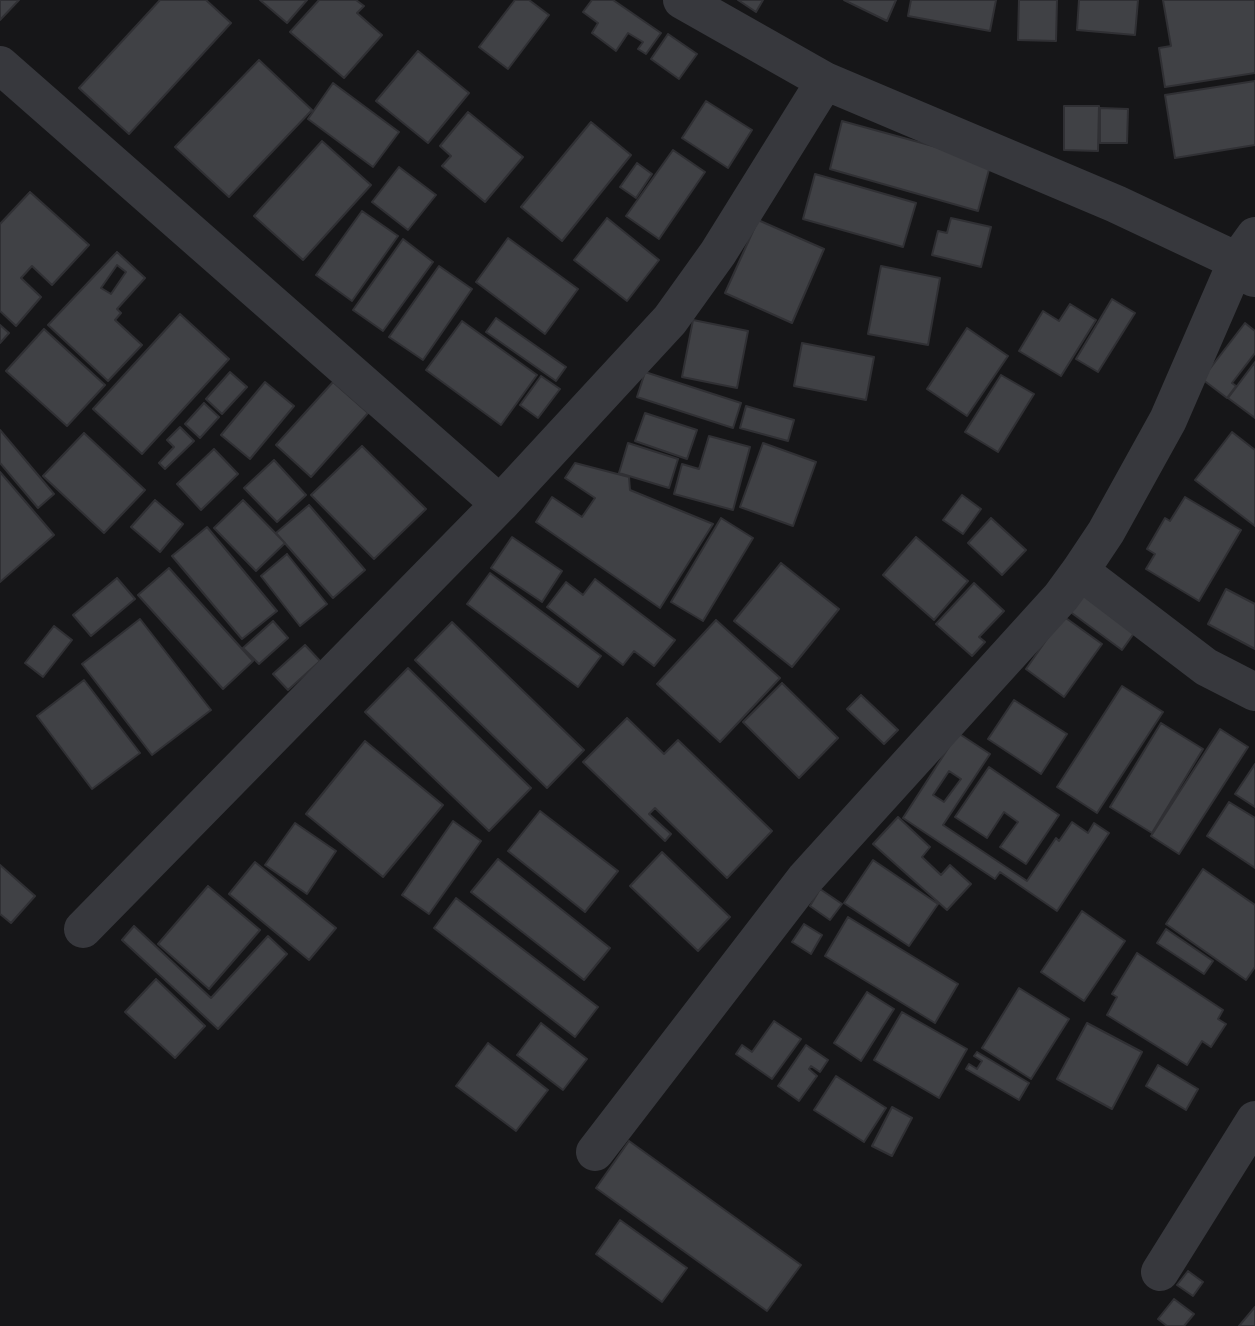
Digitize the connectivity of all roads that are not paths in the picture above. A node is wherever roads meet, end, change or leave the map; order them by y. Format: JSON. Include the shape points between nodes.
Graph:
{"nodes":[{"id":1,"x":682,"y":0,"type":"edge"},
{"id":2,"x":0,"y":65,"type":"edge"},
{"id":3,"x":825,"y":80,"type":"junction"},
{"id":4,"x":1249,"y":259,"type":"edge"},
{"id":5,"x":500,"y":504,"type":"junction"},
{"id":6,"x":1080,"y":571,"type":"junction"},
{"id":7,"x":1255,"y":692,"type":"edge"},
{"id":8,"x":83,"y":929,"type":"dead end"},
{"id":9,"x":1255,"y":1121,"type":"edge"},
{"id":10,"x":595,"y":1152,"type":"dead end"},
{"id":11,"x":1160,"y":1272,"type":"dead end"}],
"edges":[{"from":1,"to":3,"type":"street"},
{"from":2,"to":5,"type":"street"},
{"from":3,"to":4,"type":"street"},
{"from":3,"to":5,"type":"street","via":[[718,253],[670,320]]},
{"from":4,"to":6,"type":"street","via":[[1168,420]]},
{"from":5,"to":8,"type":"street"},
{"from":6,"to":7,"type":"street","via":[[1206,667]]},
{"from":6,"to":10,"type":"street","via":[[805,879]]},
{"from":9,"to":11,"type":"street"}]}
